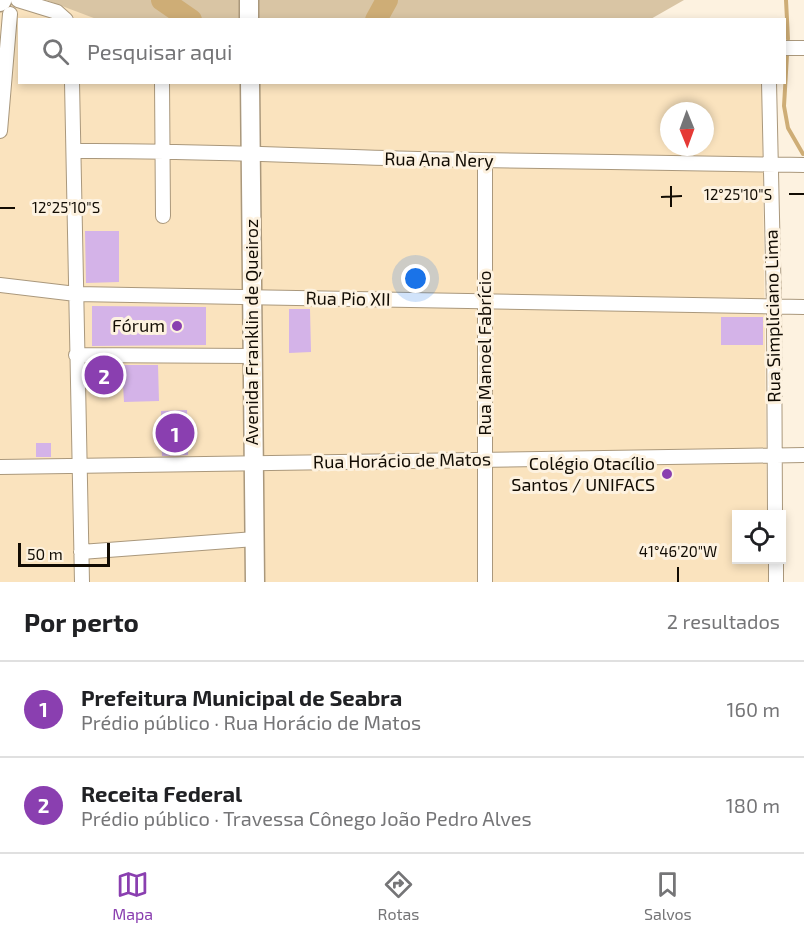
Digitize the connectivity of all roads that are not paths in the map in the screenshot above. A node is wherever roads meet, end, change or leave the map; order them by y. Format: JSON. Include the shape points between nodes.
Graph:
{"nodes":[{"id":1,"x":8,"y":3,"type":"edge"},
{"id":2,"x":64,"y":18,"type":"edge"},
{"id":3,"x":72,"y":84,"type":"edge"},
{"id":4,"x":162,"y":84,"type":"edge"},
{"id":5,"x":250,"y":84,"type":"edge"},
{"id":6,"x":769,"y":84,"type":"edge"},
{"id":7,"x":2,"y":91,"type":"edge"},
{"id":8,"x":0,"y":131,"type":"edge"},
{"id":9,"x":74,"y":150,"type":"junction"},
{"id":10,"x":162,"y":150,"type":"junction"},
{"id":11,"x":251,"y":155,"type":"junction"},
{"id":12,"x":485,"y":161,"type":"junction"},
{"id":13,"x":770,"y":164,"type":"junction"},
{"id":14,"x":804,"y":165,"type":"edge"},
{"id":15,"x":163,"y":216,"type":"dead end"},
{"id":16,"x":0,"y":285,"type":"edge"},
{"id":17,"x":76,"y":294,"type":"junction"},
{"id":18,"x":252,"y":297,"type":"junction"},
{"id":19,"x":484,"y":302,"type":"junction"},
{"id":20,"x":774,"y":306,"type":"junction"},
{"id":21,"x":804,"y":307,"type":"edge"},
{"id":22,"x":76,"y":355,"type":"junction"},
{"id":23,"x":252,"y":356,"type":"junction"},
{"id":24,"x":774,"y":455,"type":"junction"},
{"id":25,"x":804,"y":455,"type":"edge"},
{"id":26,"x":485,"y":460,"type":"junction"},
{"id":27,"x":254,"y":464,"type":"junction"},
{"id":28,"x":0,"y":466,"type":"edge"},
{"id":29,"x":79,"y":466,"type":"junction"},
{"id":30,"x":775,"y":510,"type":"edge"},
{"id":31,"x":255,"y":539,"type":"junction"},
{"id":32,"x":81,"y":552,"type":"junction"},
{"id":33,"x":776,"y":564,"type":"edge"},
{"id":34,"x":82,"y":582,"type":"edge"},
{"id":35,"x":255,"y":582,"type":"edge"},
{"id":36,"x":485,"y":582,"type":"edge"},
{"id":37,"x":776,"y":582,"type":"edge"}],
"edges":[{"from":1,"to":2,"type":"street","via":[[57,12]]},
{"from":1,"to":7,"type":"street"},
{"from":3,"to":9,"type":"street"},
{"from":4,"to":10,"type":"street"},
{"from":5,"to":11,"type":"main road","name":"Avenida Franklin de Queiroz"},
{"from":6,"to":13,"type":"street","name":"Rua Simpliciano Lima"},
{"from":7,"to":8,"type":"street"},
{"from":9,"to":10,"type":"street","name":"Rua Ana Nery"},
{"from":9,"to":17,"type":"street"},
{"from":10,"to":11,"type":"street","name":"Rua Ana Nery"},
{"from":10,"to":15,"type":"street"},
{"from":11,"to":12,"type":"street","name":"Rua Ana Nery"},
{"from":11,"to":18,"type":"main road","name":"Avenida Franklin de Queiroz"},
{"from":12,"to":13,"type":"street","name":"Rua Ana Nery"},
{"from":12,"to":19,"type":"street","name":"Rua Manoel Fabrício"},
{"from":13,"to":14,"type":"street","name":"Rua Ana Nery"},
{"from":13,"to":20,"type":"street","name":"Rua Simpliciano Lima"},
{"from":16,"to":17,"type":"street","name":"Rua Pio XII"},
{"from":17,"to":18,"type":"street","name":"Rua Pio XII"},
{"from":17,"to":22,"type":"street"},
{"from":18,"to":19,"type":"street","name":"Rua Pio XII"},
{"from":18,"to":23,"type":"main road","name":"Avenida Franklin de Queiroz"},
{"from":19,"to":20,"type":"street","name":"Rua Pio XII"},
{"from":19,"to":26,"type":"street","name":"Rua Manoel Fabrício"},
{"from":20,"to":21,"type":"street","name":"Rua Pio XII"},
{"from":20,"to":24,"type":"street","name":"Rua Simpliciano Lima"},
{"from":22,"to":23,"type":"street"},
{"from":22,"to":29,"type":"street"},
{"from":23,"to":27,"type":"main road","name":"Avenida Franklin de Queiroz"},
{"from":24,"to":25,"type":"street","name":"Rua Horácio de Matos"},
{"from":24,"to":26,"type":"street","name":"Rua Horácio de Matos"},
{"from":24,"to":30,"type":"street","name":"Rua Simpliciano Lima"},
{"from":26,"to":27,"type":"street","name":"Rua Horácio de Matos"},
{"from":26,"to":36,"type":"street","name":"Rua Manoel Fabrício"},
{"from":27,"to":29,"type":"street","name":"Rua Horácio de Matos"},
{"from":27,"to":31,"type":"main road","name":"Avenida Franklin de Queiroz"},
{"from":28,"to":29,"type":"street","name":"Rua Horácio de Matos"},
{"from":29,"to":32,"type":"street"},
{"from":31,"to":32,"type":"street"},
{"from":31,"to":35,"type":"main road","name":"Avenida Franklin de Queiroz"},
{"from":32,"to":34,"type":"street"},
{"from":33,"to":37,"type":"street"}]}
